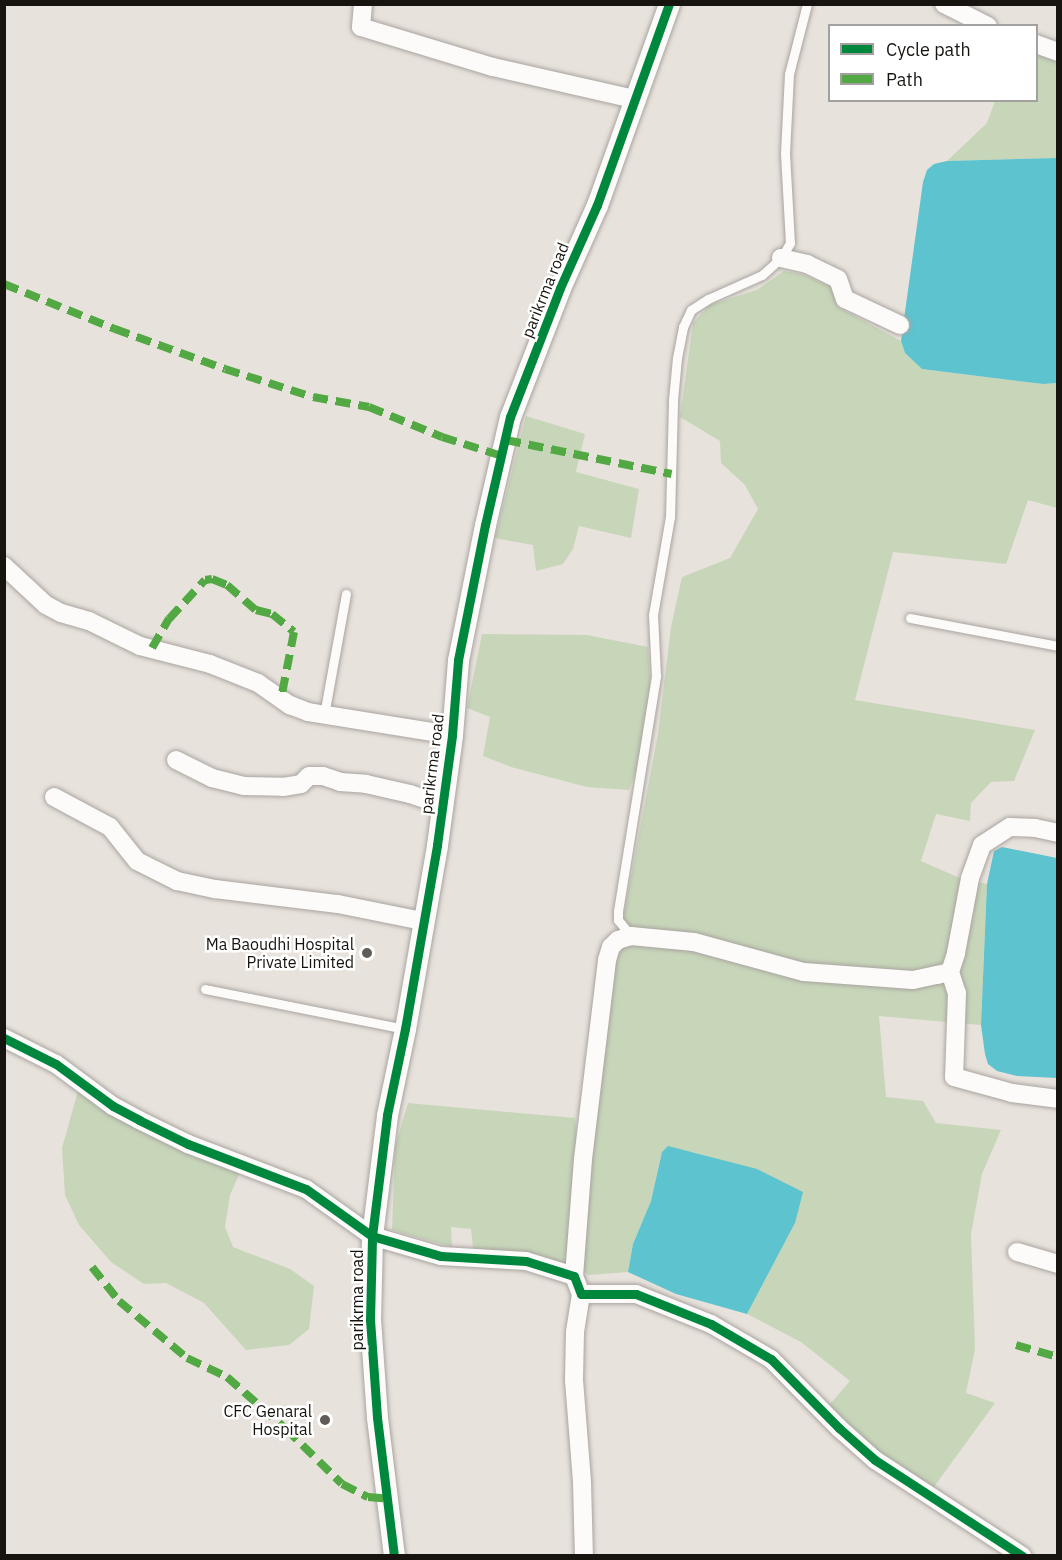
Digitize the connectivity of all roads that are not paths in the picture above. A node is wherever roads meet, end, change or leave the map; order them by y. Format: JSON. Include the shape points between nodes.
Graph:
{"nodes":[{"id":1,"x":363,"y":4,"type":"edge"},
{"id":2,"x":669,"y":4,"type":"edge"},
{"id":3,"x":807,"y":4,"type":"edge"},
{"id":4,"x":944,"y":4,"type":"edge"},
{"id":5,"x":984,"y":24,"type":"edge"},
{"id":6,"x":1038,"y":45,"type":"edge"},
{"id":7,"x":1058,"y":52,"type":"edge"},
{"id":8,"x":634,"y":99,"type":"junction"},
{"id":9,"x":781,"y":258,"type":"junction"},
{"id":10,"x":900,"y":325,"type":"dead end"},
{"id":11,"x":4,"y":566,"type":"edge"},
{"id":12,"x":346,"y":594,"type":"dead end"},
{"id":13,"x":910,"y":618,"type":"dead end"},
{"id":14,"x":1058,"y":646,"type":"edge"},
{"id":15,"x":324,"y":715,"type":"junction"},
{"id":16,"x":452,"y":735,"type":"junction"},
{"id":17,"x":176,"y":760,"type":"dead end"},
{"id":18,"x":54,"y":797,"type":"dead end"},
{"id":19,"x":442,"y":805,"type":"junction"},
{"id":20,"x":1058,"y":833,"type":"edge"},
{"id":21,"x":423,"y":921,"type":"junction"},
{"id":22,"x":631,"y":936,"type":"junction"},
{"id":23,"x":950,"y":972,"type":"junction"},
{"id":24,"x":205,"y":989,"type":"dead end"},
{"id":25,"x":405,"y":1029,"type":"junction"},
{"id":26,"x":4,"y":1038,"type":"edge"},
{"id":27,"x":1058,"y":1099,"type":"edge"},
{"id":28,"x":372,"y":1236,"type":"junction"},
{"id":29,"x":1017,"y":1252,"type":"dead end"},
{"id":30,"x":1058,"y":1264,"type":"edge"},
{"id":31,"x":573,"y":1276,"type":"junction"},
{"id":32,"x":581,"y":1294,"type":"junction"},
{"id":33,"x":394,"y":1556,"type":"edge"},
{"id":34,"x":584,"y":1556,"type":"edge"},
{"id":35,"x":1022,"y":1556,"type":"edge"}],
"edges":[{"from":1,"to":8,"type":"street","via":[[362,27],[493,67]]},
{"from":2,"to":8,"type":"street","name":"parikrma road"},
{"from":3,"to":9,"type":"lane","via":[[789,74],[785,153],[790,243]]},
{"from":4,"to":5,"type":"street"},
{"from":6,"to":7,"type":"street"},
{"from":8,"to":16,"type":"street","name":"parikrma road","via":[[597,205],[510,417],[458,660]]},
{"from":9,"to":10,"type":"street","via":[[807,264],[838,279],[845,299]]},
{"from":9,"to":22,"type":"lane","via":[[762,275],[691,310],[683,327],[673,400],[670,517],[653,615],[657,675],[618,911],[618,920]]},
{"from":11,"to":15,"type":"street","via":[[61,613],[89,621],[140,646],[210,664],[258,683],[290,705]]},
{"from":12,"to":15,"type":"lane"},
{"from":13,"to":14,"type":"lane"},
{"from":15,"to":16,"type":"street"},
{"from":16,"to":19,"type":"street","name":"parikrma road"},
{"from":17,"to":19,"type":"street","via":[[212,778],[244,786],[283,787],[301,784],[309,776],[322,776],[410,794]]},
{"from":18,"to":21,"type":"street","via":[[110,827],[137,861],[177,881],[339,904]]},
{"from":19,"to":21,"type":"street","name":"parikrma road"},
{"from":20,"to":23,"type":"street","via":[[1010,827],[982,845],[970,878]]},
{"from":21,"to":25,"type":"street","name":"parikrma road"},
{"from":22,"to":23,"type":"street","via":[[694,942],[804,972],[913,980]]},
{"from":22,"to":31,"type":"street","via":[[611,947],[607,960]]},
{"from":23,"to":27,"type":"street","via":[[957,993],[954,1077],[1012,1093]]},
{"from":24,"to":25,"type":"lane"},
{"from":25,"to":28,"type":"street","name":"parikrma road","via":[[387,1115]]},
{"from":26,"to":28,"type":"street","via":[[56,1064],[113,1106],[148,1125],[221,1158],[306,1189]]},
{"from":28,"to":31,"type":"street","via":[[441,1256],[526,1261]]},
{"from":28,"to":33,"type":"street","name":"parikrma road","via":[[370,1320]]},
{"from":29,"to":30,"type":"street"},
{"from":31,"to":32,"type":"street"},
{"from":32,"to":34,"type":"street","via":[[574,1380]]},
{"from":32,"to":35,"type":"street","via":[[636,1294],[711,1324],[771,1359],[875,1460]]}]}
